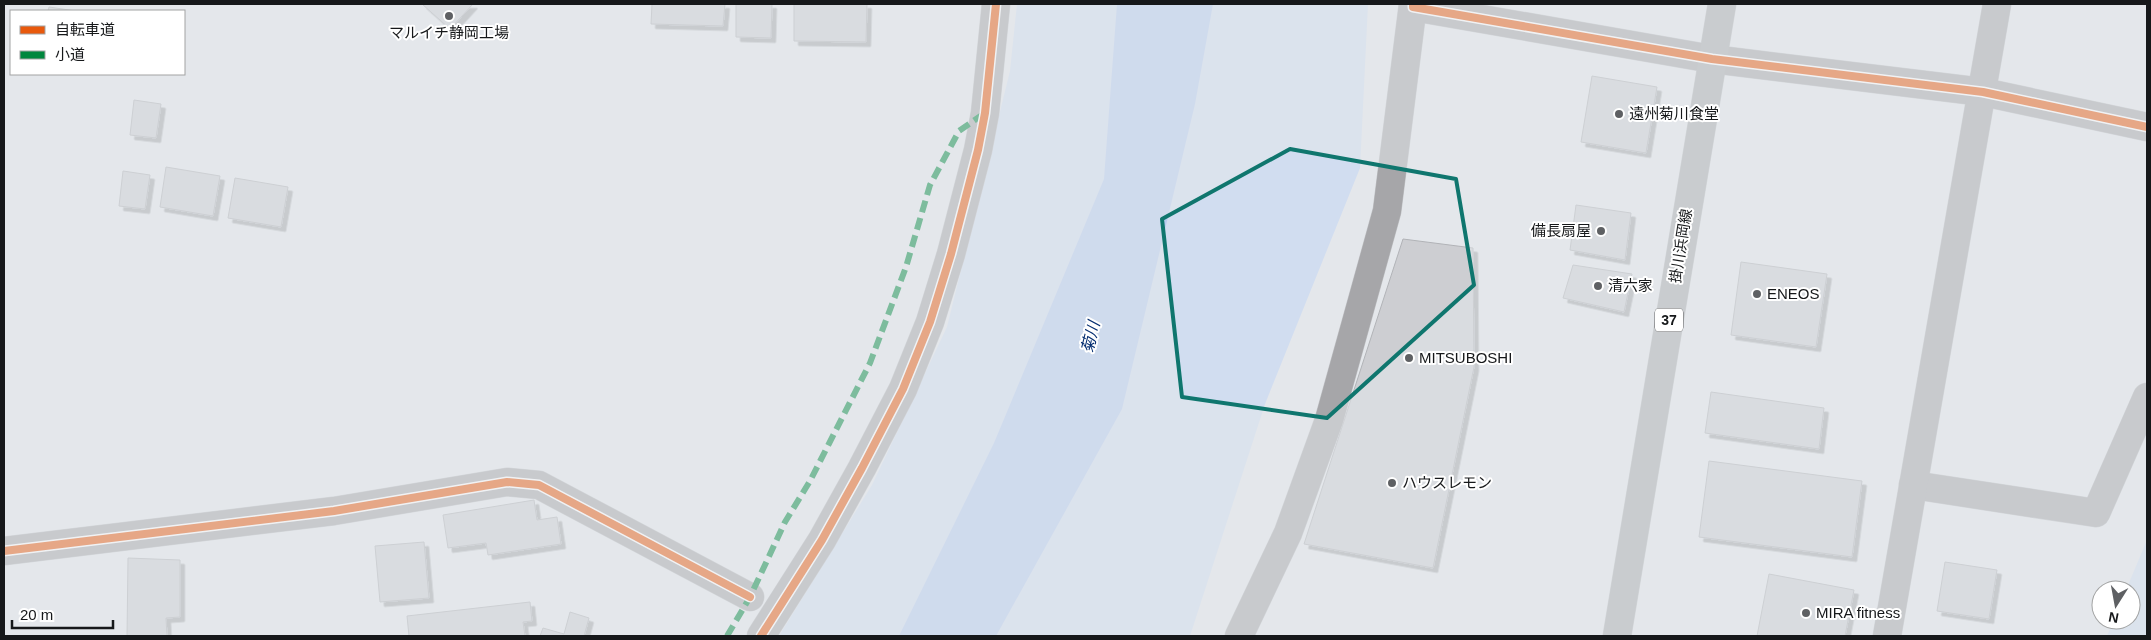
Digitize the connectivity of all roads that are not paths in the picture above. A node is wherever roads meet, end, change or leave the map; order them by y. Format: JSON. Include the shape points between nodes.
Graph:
{"nodes":[{"id":1,"x":996,"y":4,"type":"edge"},
{"id":2,"x":1722,"y":4,"type":"edge"},
{"id":3,"x":1997,"y":4,"type":"edge"},
{"id":4,"x":1413,"y":6,"type":"edge"},
{"id":5,"x":1712,"y":59,"type":"junction"},
{"id":6,"x":1983,"y":92,"type":"junction"},
{"id":7,"x":2147,"y":127,"type":"edge"},
{"id":8,"x":2147,"y":396,"type":"edge"},
{"id":9,"x":1913,"y":485,"type":"junction"},
{"id":10,"x":4,"y":551,"type":"edge"},
{"id":11,"x":750,"y":597,"type":"dead end"},
{"id":12,"x":761,"y":636,"type":"edge"},
{"id":13,"x":1238,"y":636,"type":"edge"},
{"id":14,"x":1617,"y":636,"type":"edge"},
{"id":15,"x":1887,"y":636,"type":"edge"}],
"edges":[{"from":1,"to":12,"type":"street","via":[[978,150],[930,322],[903,389],[862,468],[822,540]]},
{"from":2,"to":5,"type":"main road","name":"掛川浜岡線","number":"37"},
{"from":3,"to":6,"type":"street"},
{"from":4,"to":5,"type":"street"},
{"from":4,"to":13,"type":"street","via":[[1387,211],[1327,427],[1288,533]]},
{"from":5,"to":6,"type":"street"},
{"from":5,"to":14,"type":"main road","name":"掛川浜岡線","number":"37"},
{"from":6,"to":7,"type":"street"},
{"from":6,"to":9,"type":"street"},
{"from":8,"to":9,"type":"street","via":[[2096,513]]},
{"from":9,"to":15,"type":"street"},
{"from":10,"to":11,"type":"street","via":[[334,511],[508,482],[539,486]]}]}
